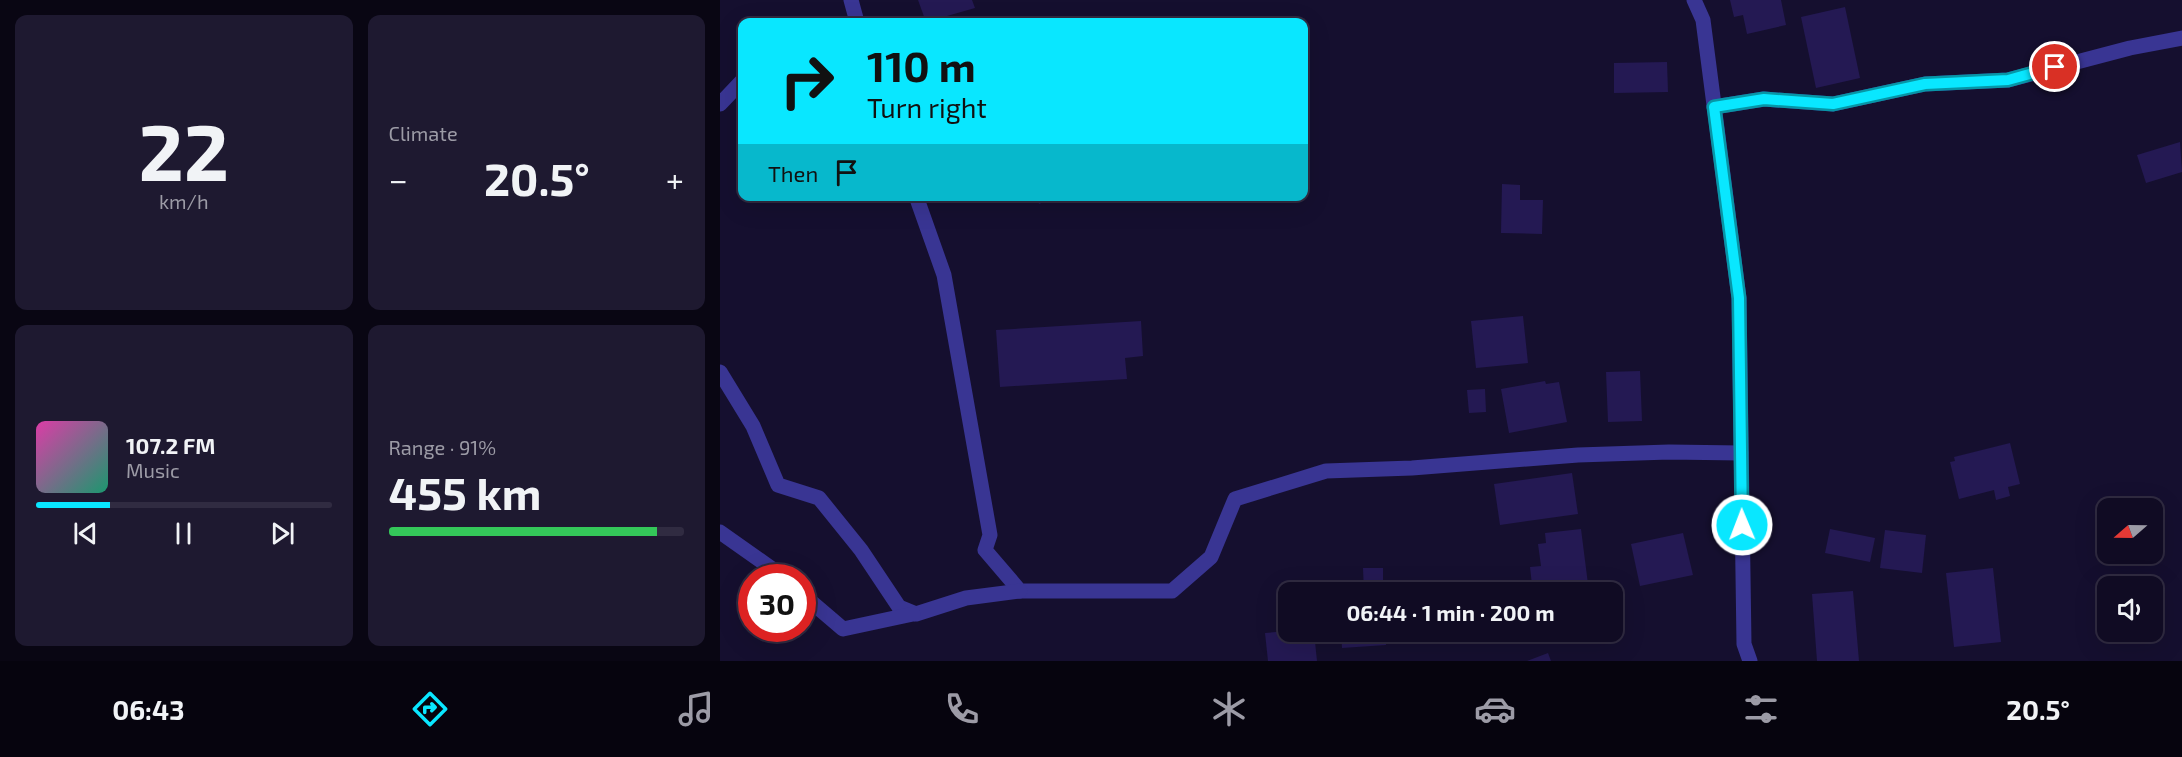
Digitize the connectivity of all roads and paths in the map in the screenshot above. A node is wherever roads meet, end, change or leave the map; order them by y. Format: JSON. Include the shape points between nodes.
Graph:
{"nodes":[{"id":1,"x":851,"y":0,"type":"edge"},
{"id":2,"x":1694,"y":0,"type":"edge"},
{"id":3,"x":856,"y":18,"type":"edge"},
{"id":4,"x":2182,"y":38,"type":"edge"},
{"id":5,"x":738,"y":85,"type":"edge"},
{"id":6,"x":720,"y":104,"type":"edge"},
{"id":7,"x":1714,"y":107,"type":"junction"},
{"id":8,"x":922,"y":201,"type":"edge"},
{"id":9,"x":720,"y":372,"type":"edge"},
{"id":10,"x":1741,"y":453,"type":"junction"},
{"id":11,"x":720,"y":532,"type":"edge"},
{"id":12,"x":765,"y":564,"type":"edge"},
{"id":13,"x":1020,"y":591,"type":"junction"},
{"id":14,"x":816,"y":606,"type":"edge"},
{"id":15,"x":916,"y":614,"type":"junction"},
{"id":16,"x":1750,"y":661,"type":"edge"}],
"edges":[{"from":1,"to":3,"type":"street"},
{"from":2,"to":7,"type":"street","via":[[1703,20]]},
{"from":4,"to":7,"type":"street","via":[[2008,80],[1925,84],[1833,104],[1764,99]]},
{"from":5,"to":6,"type":"street"},
{"from":7,"to":10,"type":"street","via":[[1739,298]]},
{"from":8,"to":13,"type":"street","via":[[944,275],[990,535],[985,550]]},
{"from":9,"to":15,"type":"street","via":[[753,426],[778,485],[819,498],[861,550],[899,607]]},
{"from":10,"to":13,"type":"street","via":[[1635,453],[1326,471],[1235,499],[1211,558],[1172,591]]},
{"from":10,"to":16,"type":"street","via":[[1744,644]]},
{"from":11,"to":12,"type":"street"},
{"from":13,"to":15,"type":"street","via":[[966,598]]},
{"from":14,"to":15,"type":"street","via":[[843,629]]}]}
